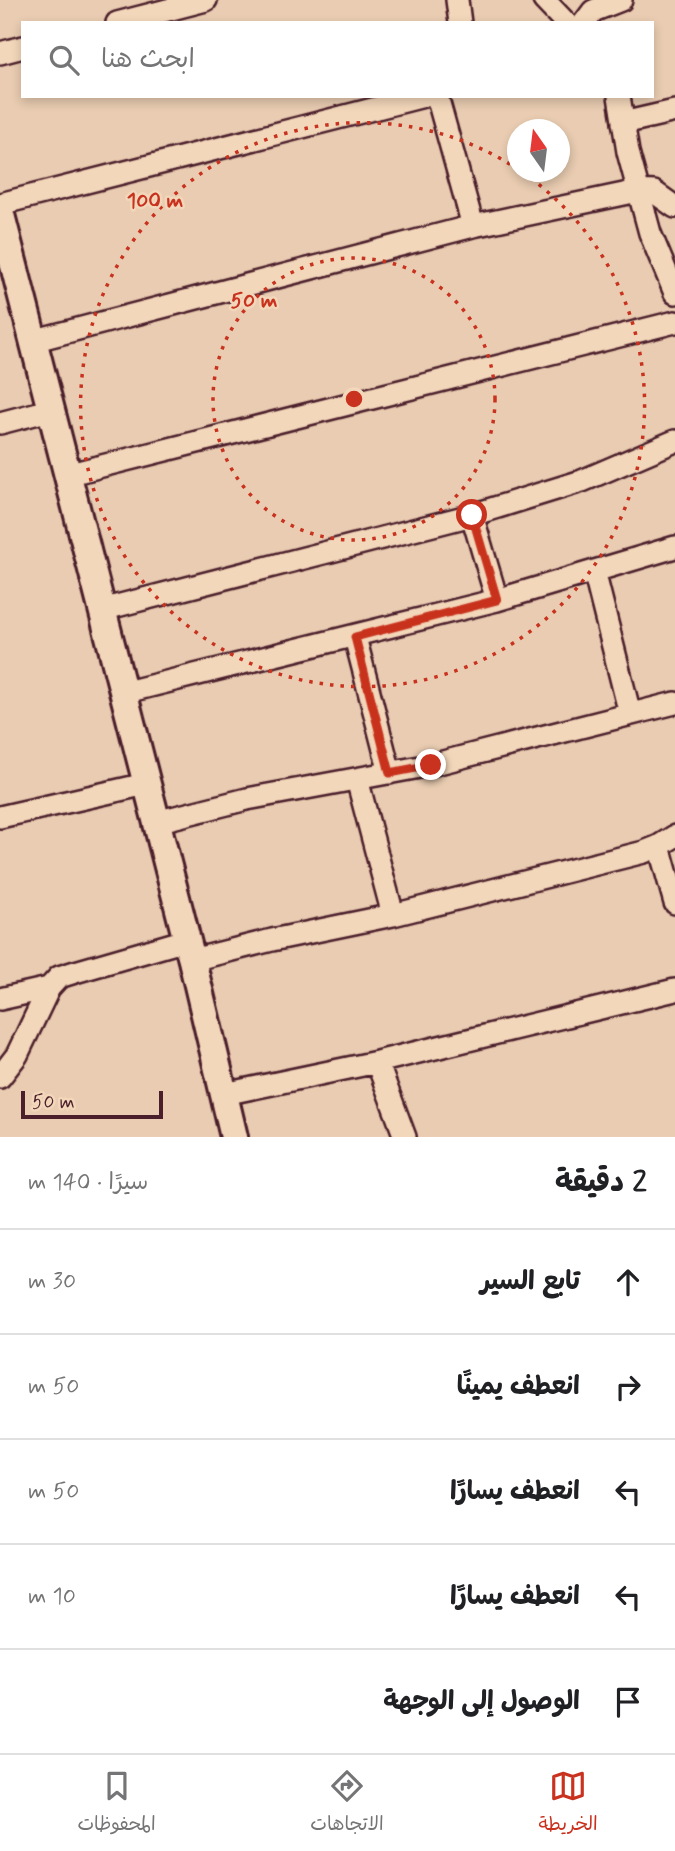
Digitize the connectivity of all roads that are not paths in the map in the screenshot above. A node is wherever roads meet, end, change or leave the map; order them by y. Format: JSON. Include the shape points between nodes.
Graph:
{"nodes":[{"id":1,"x":206,"y":0,"type":"edge"},
{"id":2,"x":457,"y":0,"type":"edge"},
{"id":3,"x":544,"y":0,"type":"edge"},
{"id":4,"x":621,"y":0,"type":"edge"},
{"id":5,"x":125,"y":21,"type":"edge"},
{"id":6,"x":460,"y":21,"type":"edge"},
{"id":7,"x":564,"y":21,"type":"edge"},
{"id":8,"x":586,"y":21,"type":"edge"},
{"id":9,"x":21,"y":48,"type":"edge"},
{"id":10,"x":0,"y":53,"type":"edge"},
{"id":11,"x":416,"y":98,"type":"edge"},
{"id":12,"x":438,"y":98,"type":"edge"},
{"id":13,"x":619,"y":98,"type":"edge"},
{"id":14,"x":675,"y":111,"type":"edge"},
{"id":15,"x":623,"y":123,"type":"junction"},
{"id":16,"x":638,"y":191,"type":"junction"},
{"id":17,"x":0,"y":204,"type":"edge"},
{"id":18,"x":675,"y":207,"type":"edge"},
{"id":19,"x":0,"y":211,"type":"edge"},
{"id":20,"x":473,"y":226,"type":"junction"},
{"id":21,"x":675,"y":293,"type":"edge"},
{"id":22,"x":675,"y":322,"type":"edge"},
{"id":23,"x":32,"y":341,"type":"junction"},
{"id":24,"x":50,"y":410,"type":"junction"},
{"id":25,"x":0,"y":423,"type":"edge"},
{"id":26,"x":675,"y":441,"type":"edge"},
{"id":27,"x":66,"y":475,"type":"junction"},
{"id":28,"x":472,"y":515,"type":"junction"},
{"id":29,"x":675,"y":547,"type":"edge"},
{"id":30,"x":594,"y":570,"type":"junction"},
{"id":31,"x":497,"y":600,"type":"junction"},
{"id":32,"x":101,"y":610,"type":"junction"},
{"id":33,"x":355,"y":637,"type":"junction"},
{"id":34,"x":122,"y":693,"type":"junction"},
{"id":35,"x":675,"y":703,"type":"edge"},
{"id":36,"x":630,"y":715,"type":"junction"},
{"id":37,"x":390,"y":773,"type":"junction"},
{"id":38,"x":357,"y":779,"type":"junction"},
{"id":39,"x":146,"y":784,"type":"junction"},
{"id":40,"x":0,"y":817,"type":"edge"},
{"id":41,"x":156,"y":822,"type":"junction"},
{"id":42,"x":667,"y":841,"type":"edge"},
{"id":43,"x":675,"y":903,"type":"edge"},
{"id":44,"x":393,"y":915,"type":"junction"},
{"id":45,"x":189,"y":950,"type":"junction"},
{"id":46,"x":49,"y":988,"type":"junction"},
{"id":47,"x":675,"y":990,"type":"edge"},
{"id":48,"x":0,"y":999,"type":"edge"},
{"id":49,"x":377,"y":1062,"type":"junction"},
{"id":50,"x":0,"y":1077,"type":"edge"},
{"id":51,"x":224,"y":1094,"type":"junction"},
{"id":52,"x":234,"y":1137,"type":"edge"},
{"id":53,"x":405,"y":1137,"type":"edge"}],
"edges":[{"from":1,"to":5,"type":"street"},
{"from":2,"to":6,"type":"street"},
{"from":3,"to":7,"type":"street"},
{"from":4,"to":8,"type":"street","via":[[593,11]]},
{"from":9,"to":10,"type":"street"},
{"from":11,"to":17,"type":"street"},
{"from":12,"to":20,"type":"street"},
{"from":13,"to":15,"type":"street"},
{"from":14,"to":15,"type":"street"},
{"from":15,"to":16,"type":"street"},
{"from":16,"to":18,"type":"street","via":[[654,192]]},
{"from":16,"to":20,"type":"street"},
{"from":16,"to":21,"type":"street","via":[[656,251]]},
{"from":19,"to":23,"type":"main road"},
{"from":20,"to":23,"type":"street"},
{"from":22,"to":27,"type":"street"},
{"from":23,"to":24,"type":"main road"},
{"from":24,"to":25,"type":"street"},
{"from":24,"to":27,"type":"main road"},
{"from":26,"to":28,"type":"street","via":[[582,481]]},
{"from":27,"to":32,"type":"main road"},
{"from":28,"to":31,"type":"street"},
{"from":28,"to":32,"type":"street"},
{"from":29,"to":30,"type":"street"},
{"from":30,"to":31,"type":"street"},
{"from":30,"to":36,"type":"street"},
{"from":31,"to":33,"type":"street"},
{"from":32,"to":34,"type":"main road"},
{"from":33,"to":34,"type":"street"},
{"from":33,"to":37,"type":"street"},
{"from":34,"to":39,"type":"main road"},
{"from":35,"to":36,"type":"street"},
{"from":36,"to":37,"type":"street"},
{"from":37,"to":38,"type":"street"},
{"from":38,"to":41,"type":"street"},
{"from":38,"to":44,"type":"street"},
{"from":39,"to":40,"type":"street"},
{"from":39,"to":41,"type":"main road"},
{"from":41,"to":45,"type":"main road"},
{"from":42,"to":43,"type":"street"},
{"from":42,"to":44,"type":"street"},
{"from":44,"to":45,"type":"street","via":[[272,940]]},
{"from":45,"to":46,"type":"street","via":[[59,977]]},
{"from":45,"to":51,"type":"main road"},
{"from":46,"to":48,"type":"street"},
{"from":46,"to":50,"type":"street","via":[[17,1055]]},
{"from":47,"to":49,"type":"street"},
{"from":49,"to":51,"type":"street"},
{"from":49,"to":53,"type":"street"},
{"from":51,"to":52,"type":"main road"}]}
